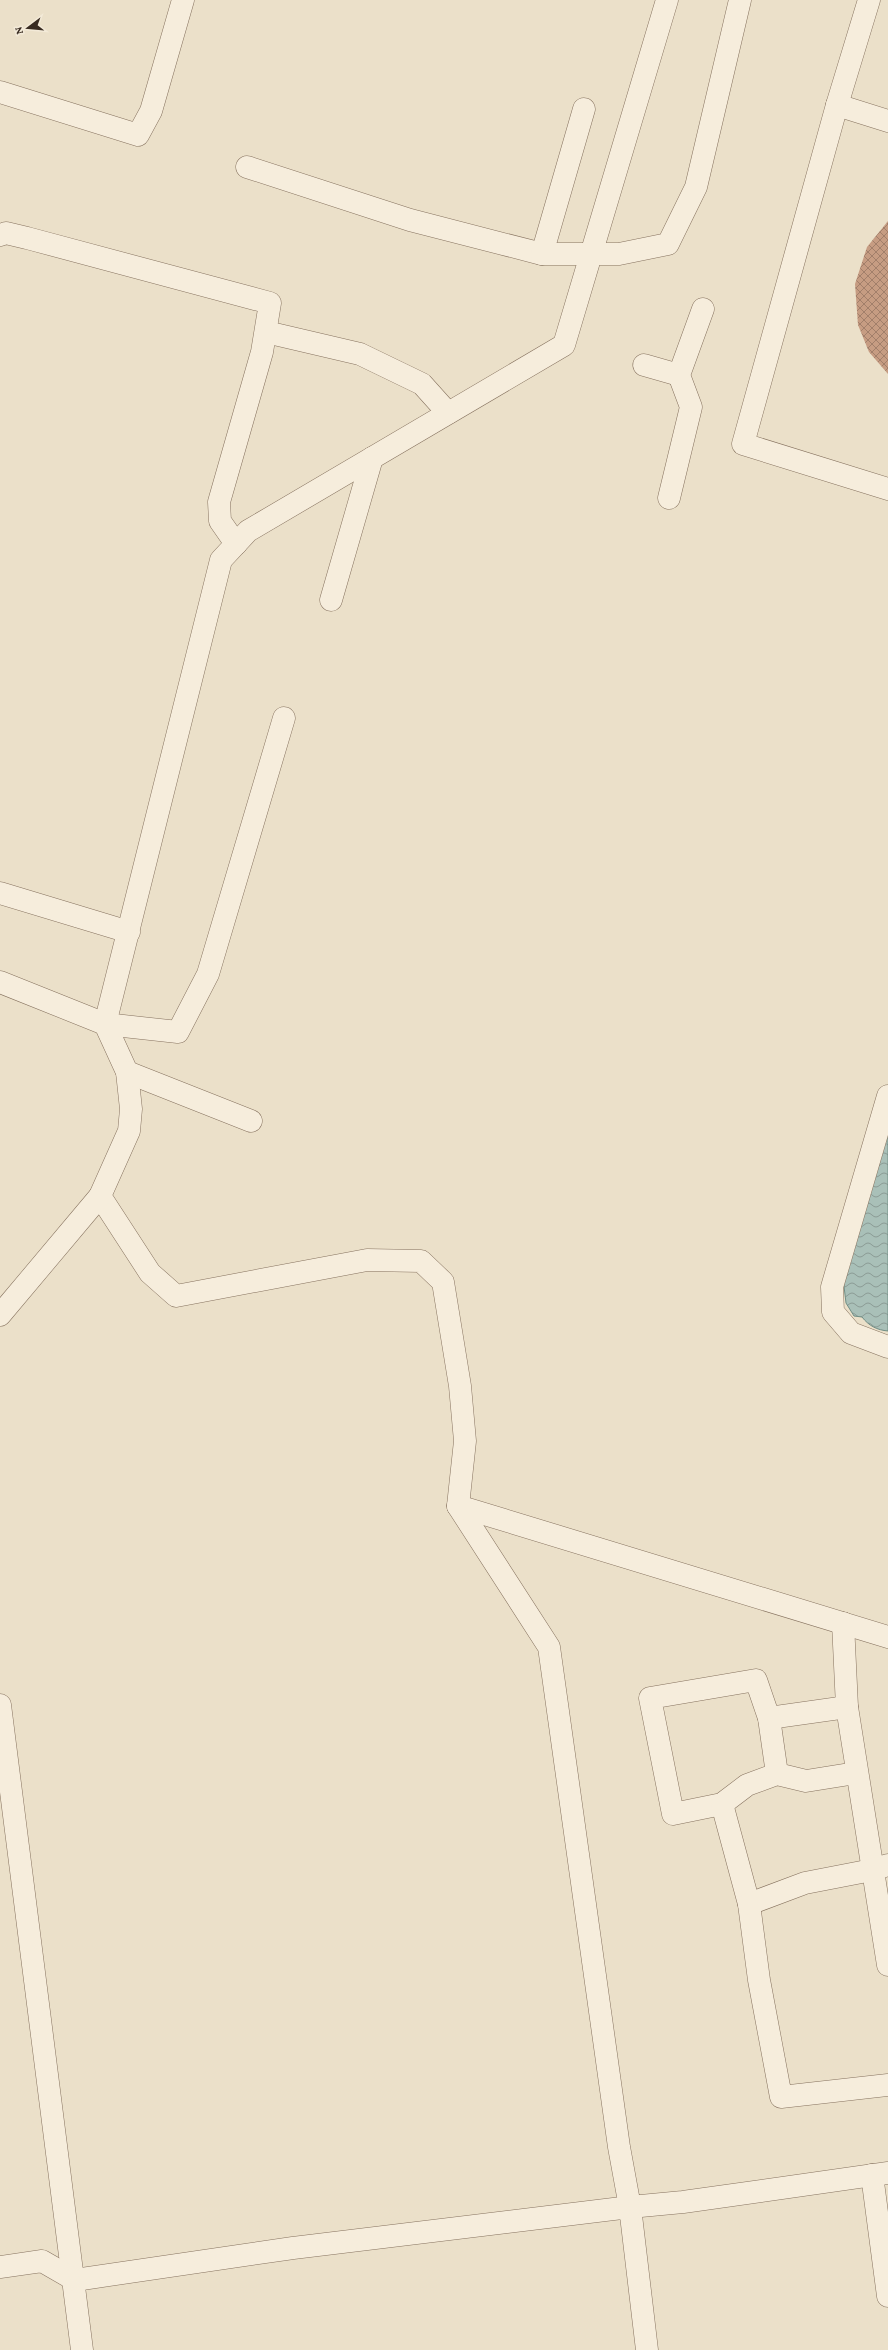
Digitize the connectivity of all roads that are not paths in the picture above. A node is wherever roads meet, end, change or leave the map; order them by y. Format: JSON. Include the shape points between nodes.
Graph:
{"nodes":[{"id":1,"x":183,"y":0,"type":"edge"},
{"id":2,"x":667,"y":0,"type":"edge"},
{"id":3,"x":740,"y":0,"type":"edge"},
{"id":4,"x":869,"y":0,"type":"edge"},
{"id":5,"x":0,"y":92,"type":"edge"},
{"id":6,"x":837,"y":105,"type":"junction"},
{"id":7,"x":584,"y":109,"type":"dead end"},
{"id":8,"x":888,"y":121,"type":"edge"},
{"id":9,"x":247,"y":167,"type":"dead end"},
{"id":10,"x":0,"y":235,"type":"edge"},
{"id":11,"x":542,"y":254,"type":"junction"},
{"id":12,"x":591,"y":254,"type":"junction"},
{"id":13,"x":703,"y":309,"type":"dead end"},
{"id":14,"x":266,"y":332,"type":"junction"},
{"id":15,"x":644,"y":365,"type":"dead end"},
{"id":16,"x":679,"y":375,"type":"junction"},
{"id":17,"x":448,"y":413,"type":"junction"},
{"id":18,"x":372,"y":458,"type":"junction"},
{"id":19,"x":888,"y":489,"type":"edge"},
{"id":20,"x":669,"y":498,"type":"dead end"},
{"id":21,"x":236,"y":544,"type":"junction"},
{"id":22,"x":331,"y":600,"type":"dead end"},
{"id":23,"x":284,"y":718,"type":"dead end"},
{"id":24,"x":0,"y":893,"type":"edge"},
{"id":25,"x":129,"y":932,"type":"junction"},
{"id":26,"x":0,"y":982,"type":"edge"},
{"id":27,"x":105,"y":1024,"type":"junction"},
{"id":28,"x":127,"y":1072,"type":"junction"},
{"id":29,"x":888,"y":1096,"type":"edge"},
{"id":30,"x":251,"y":1121,"type":"dead end"},
{"id":31,"x":100,"y":1196,"type":"junction"},
{"id":32,"x":0,"y":1315,"type":"edge"},
{"id":33,"x":888,"y":1347,"type":"edge"},
{"id":34,"x":458,"y":1506,"type":"junction"},
{"id":35,"x":843,"y":1623,"type":"junction"},
{"id":36,"x":888,"y":1637,"type":"edge"},
{"id":37,"x":0,"y":1705,"type":"edge"},
{"id":38,"x":848,"y":1707,"type":"junction"},
{"id":39,"x":770,"y":1718,"type":"junction"},
{"id":40,"x":4,"y":1765,"type":"edge"},
{"id":41,"x":856,"y":1773,"type":"junction"},
{"id":42,"x":777,"y":1774,"type":"junction"},
{"id":43,"x":722,"y":1804,"type":"junction"},
{"id":44,"x":880,"y":1867,"type":"edge"},
{"id":45,"x":749,"y":1904,"type":"junction"},
{"id":46,"x":888,"y":1966,"type":"edge"},
{"id":47,"x":888,"y":2085,"type":"edge"},
{"id":48,"x":880,"y":2174,"type":"edge"},
{"id":49,"x":630,"y":2207,"type":"junction"},
{"id":50,"x":0,"y":2267,"type":"edge"},
{"id":51,"x":75,"y":2280,"type":"junction"},
{"id":52,"x":888,"y":2296,"type":"edge"},
{"id":53,"x":82,"y":2350,"type":"edge"},
{"id":54,"x":647,"y":2350,"type":"edge"}],
"edges":[{"from":1,"to":5,"type":"lane","via":[[151,111],[138,135]]},
{"from":2,"to":12,"type":"lane"},
{"from":3,"to":12,"type":"lane","via":[[696,187],[668,244],[619,254]]},
{"from":4,"to":6,"type":"lane"},
{"from":6,"to":8,"type":"lane"},
{"from":6,"to":19,"type":"lane","via":[[743,444]]},
{"from":7,"to":11,"type":"lane"},
{"from":9,"to":11,"type":"lane","via":[[410,220]]},
{"from":10,"to":14,"type":"lane","via":[[6,233],[27,238],[270,303]]},
{"from":11,"to":12,"type":"lane"},
{"from":12,"to":17,"type":"lane","via":[[564,345]]},
{"from":13,"to":16,"type":"lane"},
{"from":14,"to":17,"type":"lane","via":[[360,354],[422,384]]},
{"from":14,"to":21,"type":"lane","via":[[219,502],[220,521]]},
{"from":15,"to":16,"type":"lane"},
{"from":16,"to":20,"type":"lane","via":[[691,407]]},
{"from":17,"to":18,"type":"lane"},
{"from":18,"to":21,"type":"lane","via":[[248,531]]},
{"from":18,"to":22,"type":"lane"},
{"from":21,"to":25,"type":"lane","via":[[222,560]]},
{"from":23,"to":27,"type":"lane","via":[[208,974],[178,1032]]},
{"from":24,"to":25,"type":"lane"},
{"from":25,"to":27,"type":"lane"},
{"from":26,"to":27,"type":"lane"},
{"from":27,"to":28,"type":"lane"},
{"from":28,"to":30,"type":"lane"},
{"from":28,"to":31,"type":"lane","via":[[131,1109],[129,1131]]},
{"from":29,"to":33,"type":"lane","via":[[832,1287],[833,1312],[851,1333]]},
{"from":31,"to":32,"type":"lane"},
{"from":31,"to":34,"type":"lane","via":[[150,1273],[176,1296],[367,1260],[421,1261],[443,1282],[460,1386],[465,1441]]},
{"from":34,"to":35,"type":"lane"},
{"from":34,"to":49,"type":"lane","via":[[549,1647],[619,2147]]},
{"from":35,"to":36,"type":"lane"},
{"from":35,"to":38,"type":"lane"},
{"from":37,"to":40,"type":"lane"},
{"from":38,"to":39,"type":"lane"},
{"from":38,"to":41,"type":"lane"},
{"from":39,"to":42,"type":"lane"},
{"from":39,"to":43,"type":"lane","via":[[756,1680],[650,1698],[673,1814]]},
{"from":40,"to":51,"type":"lane"},
{"from":41,"to":42,"type":"lane","via":[[806,1781]]},
{"from":41,"to":44,"type":"lane"},
{"from":42,"to":43,"type":"lane","via":[[747,1785]]},
{"from":43,"to":45,"type":"lane"},
{"from":44,"to":45,"type":"lane","via":[[805,1883]]},
{"from":44,"to":46,"type":"lane"},
{"from":45,"to":47,"type":"lane","via":[[759,1980],[781,2097]]},
{"from":48,"to":49,"type":"lane","via":[[684,2202]]},
{"from":48,"to":52,"type":"lane"},
{"from":49,"to":51,"type":"lane","via":[[293,2248]]},
{"from":49,"to":54,"type":"lane"},
{"from":50,"to":51,"type":"lane","via":[[42,2261]]},
{"from":51,"to":53,"type":"lane"}]}
